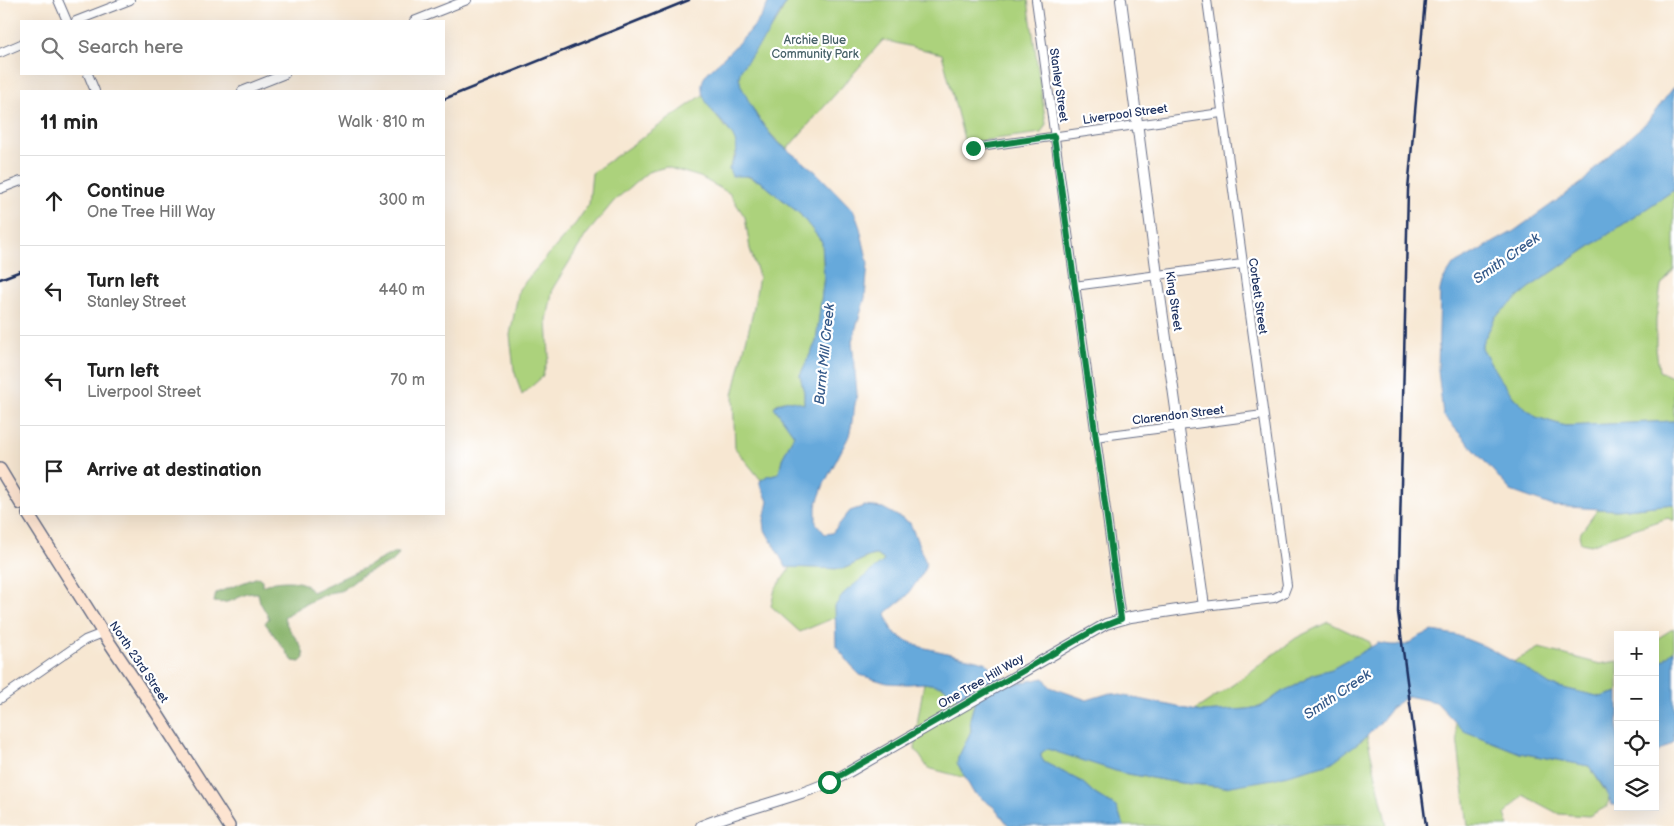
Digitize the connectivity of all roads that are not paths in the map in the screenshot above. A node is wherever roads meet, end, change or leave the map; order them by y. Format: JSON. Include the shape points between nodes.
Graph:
{"nodes":[{"id":1,"x":58,"y":0,"type":"edge"},
{"id":2,"x":130,"y":0,"type":"edge"},
{"id":3,"x":467,"y":0,"type":"edge"},
{"id":4,"x":1036,"y":0,"type":"edge"},
{"id":5,"x":1121,"y":0,"type":"edge"},
{"id":6,"x":1207,"y":0,"type":"edge"},
{"id":7,"x":67,"y":20,"type":"edge"},
{"id":8,"x":79,"y":20,"type":"edge"},
{"id":9,"x":417,"y":20,"type":"edge"},
{"id":10,"x":20,"y":44,"type":"edge"},
{"id":11,"x":0,"y":53,"type":"edge"},
{"id":12,"x":88,"y":75,"type":"edge"},
{"id":13,"x":282,"y":75,"type":"edge"},
{"id":14,"x":95,"y":90,"type":"edge"},
{"id":15,"x":245,"y":90,"type":"edge"},
{"id":16,"x":1221,"y":113,"type":"junction"},
{"id":17,"x":1138,"y":124,"type":"junction"},
{"id":18,"x":1054,"y":136,"type":"junction"},
{"id":19,"x":973,"y":148,"type":"dead end"},
{"id":20,"x":20,"y":181,"type":"edge"},
{"id":21,"x":0,"y":189,"type":"edge"},
{"id":22,"x":1242,"y":264,"type":"junction"},
{"id":23,"x":1157,"y":276,"type":"junction"},
{"id":24,"x":1074,"y":286,"type":"junction"},
{"id":25,"x":1263,"y":416,"type":"junction"},
{"id":26,"x":1180,"y":426,"type":"junction"},
{"id":27,"x":1095,"y":437,"type":"junction"},
{"id":28,"x":0,"y":470,"type":"edge"},
{"id":29,"x":20,"y":502,"type":"edge"},
{"id":30,"x":29,"y":515,"type":"edge"},
{"id":31,"x":1284,"y":593,"type":"joint"},
{"id":32,"x":1204,"y":606,"type":"junction"},
{"id":33,"x":1121,"y":619,"type":"junction"},
{"id":34,"x":103,"y":633,"type":"junction"},
{"id":35,"x":0,"y":699,"type":"edge"},
{"id":36,"x":229,"y":826,"type":"edge"},
{"id":37,"x":701,"y":826,"type":"edge"}],
"edges":[{"from":1,"to":7,"type":"street"},
{"from":2,"to":8,"type":"street"},
{"from":3,"to":9,"type":"street"},
{"from":4,"to":18,"type":"street","name":"Stanley Street"},
{"from":5,"to":17,"type":"street","name":"King Street"},
{"from":6,"to":16,"type":"street","name":"Corbett Street"},
{"from":10,"to":11,"type":"street"},
{"from":12,"to":14,"type":"street"},
{"from":13,"to":15,"type":"street"},
{"from":16,"to":17,"type":"street","name":"Liverpool Street"},
{"from":16,"to":22,"type":"street","name":"Corbett Street"},
{"from":17,"to":18,"type":"street","name":"Liverpool Street"},
{"from":17,"to":23,"type":"street","name":"King Street"},
{"from":18,"to":19,"type":"street","name":"Liverpool Street"},
{"from":18,"to":24,"type":"street","name":"Stanley Street"},
{"from":20,"to":21,"type":"street"},
{"from":22,"to":23,"type":"street"},
{"from":22,"to":25,"type":"street","name":"Corbett Street"},
{"from":23,"to":24,"type":"street"},
{"from":23,"to":26,"type":"street","name":"King Street"},
{"from":24,"to":27,"type":"street","name":"Stanley Street"},
{"from":25,"to":26,"type":"street","name":"Clarendon Street"},
{"from":25,"to":31,"type":"street","name":"Corbett Street","via":[[1287,585]]},
{"from":26,"to":27,"type":"street","name":"Clarendon Street"},
{"from":26,"to":32,"type":"street","name":"King Street"},
{"from":27,"to":33,"type":"street","name":"Stanley Street"},
{"from":28,"to":29,"type":"main road"},
{"from":30,"to":34,"type":"main road","name":"North 23rd Street"},
{"from":31,"to":32,"type":"street","name":"One Tree Hill Way","via":[[1274,598]]},
{"from":32,"to":33,"type":"street","name":"One Tree Hill Way"},
{"from":33,"to":37,"type":"street","name":"One Tree Hill Way","via":[[1096,629],[840,777]]},
{"from":34,"to":35,"type":"street","via":[[85,640]]},
{"from":34,"to":36,"type":"main road","name":"North 23rd Street"}]}
